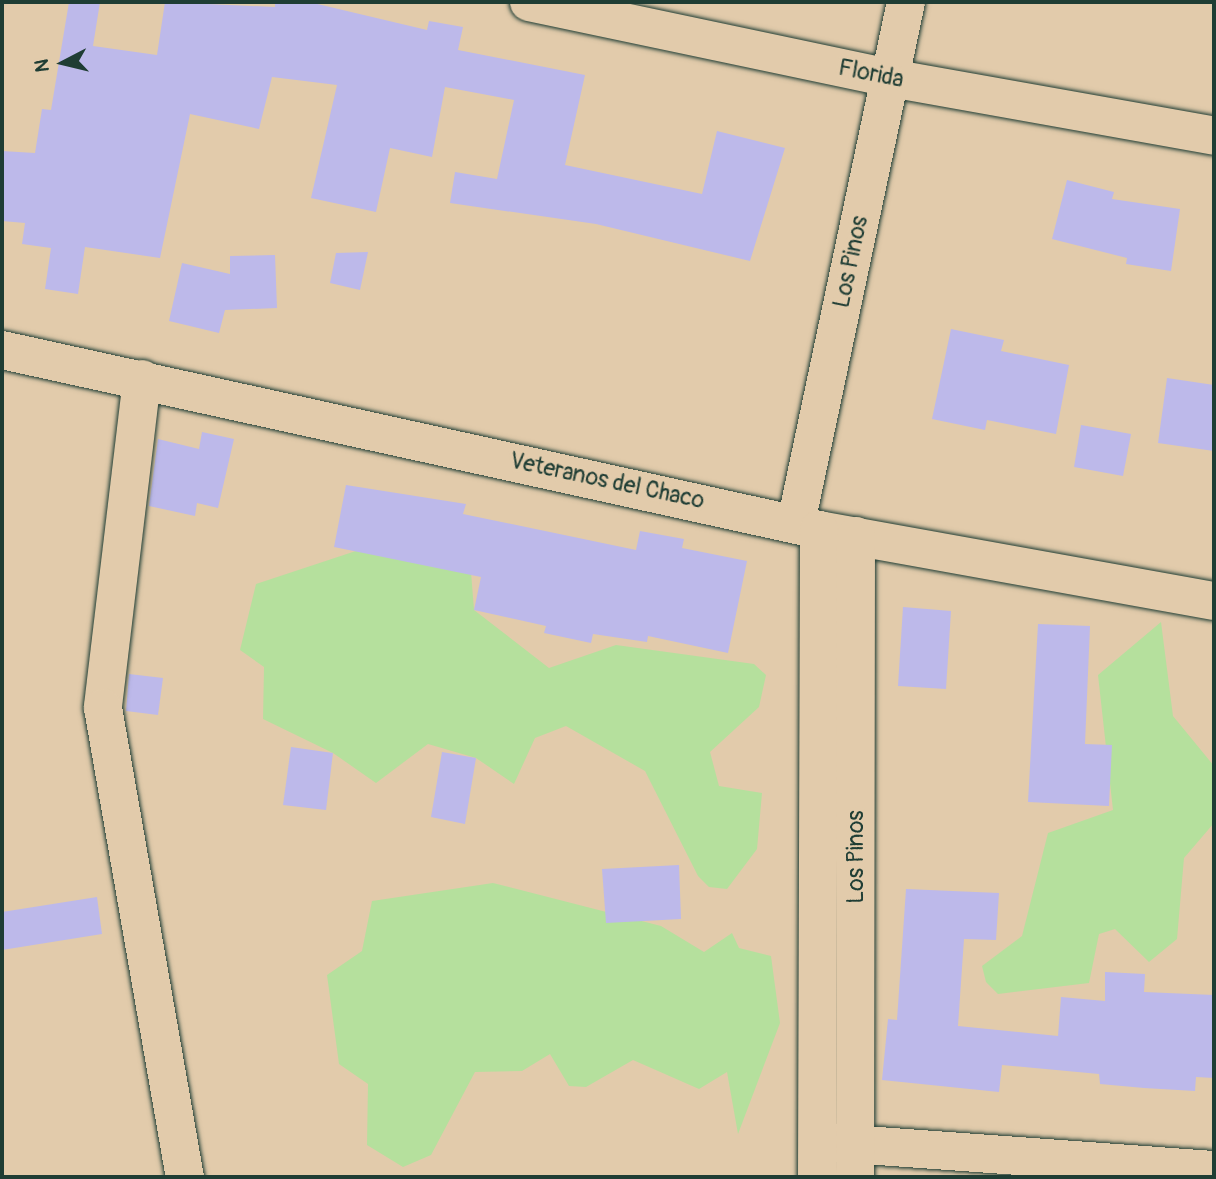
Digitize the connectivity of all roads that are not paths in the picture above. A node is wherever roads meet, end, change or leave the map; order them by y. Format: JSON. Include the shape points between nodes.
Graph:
{"nodes":[{"id":1,"x":529,"y":2,"type":"edge"},
{"id":2,"x":906,"y":2,"type":"edge"},
{"id":3,"x":890,"y":78,"type":"junction"},
{"id":4,"x":1214,"y":136,"type":"edge"},
{"id":5,"x":2,"y":350,"type":"edge"},
{"id":6,"x":142,"y":379,"type":"junction"},
{"id":7,"x":808,"y":526,"type":"junction"},
{"id":8,"x":856,"y":536,"type":"junction"},
{"id":9,"x":1214,"y":601,"type":"edge"},
{"id":10,"x":817,"y":1159,"type":"edge"},
{"id":11,"x":855,"y":1161,"type":"edge"},
{"id":12,"x":1214,"y":1170,"type":"edge"},
{"id":13,"x":185,"y":1177,"type":"edge"}],
"edges":[{"from":1,"to":3,"type":"street","name":"Florida"},
{"from":2,"to":3,"type":"street","name":"Los Pinos"},
{"from":3,"to":4,"type":"street","name":"Florida"},
{"from":3,"to":7,"type":"street","name":"Los Pinos"},
{"from":5,"to":6,"type":"street","name":"Veteranos del Chaco"},
{"from":6,"to":7,"type":"street","name":"Veteranos del Chaco"},
{"from":6,"to":13,"type":"street","via":[[103,708]]},
{"from":7,"to":8,"type":"street","name":"Veteranos del Chaco"},
{"from":7,"to":10,"type":"street","name":"Los Pinos"},
{"from":8,"to":9,"type":"street","name":"Veteranos del Chaco"},
{"from":8,"to":11,"type":"street","name":"Los Pinos"},
{"from":10,"to":11,"type":"street"},
{"from":11,"to":12,"type":"street"}]}
